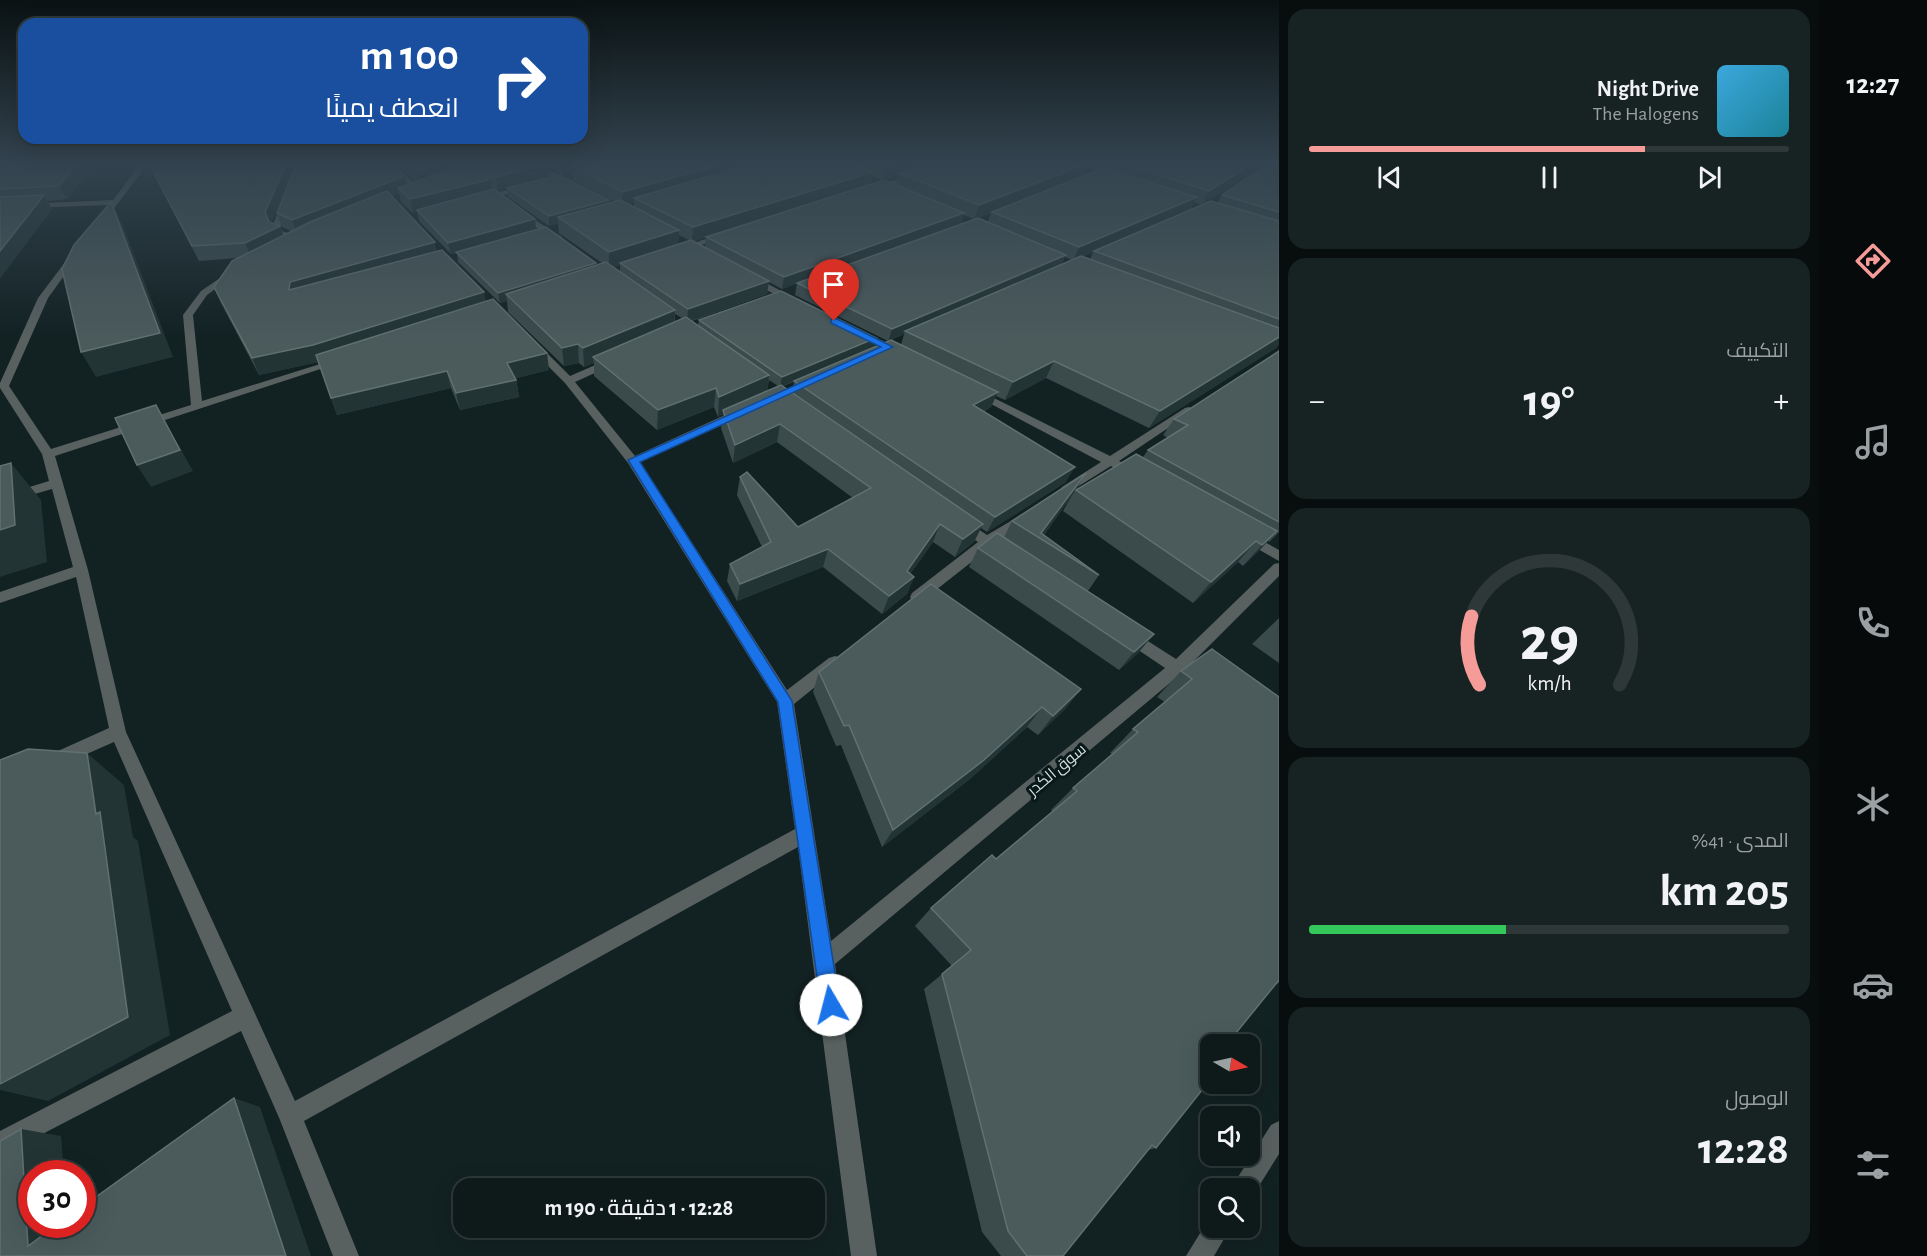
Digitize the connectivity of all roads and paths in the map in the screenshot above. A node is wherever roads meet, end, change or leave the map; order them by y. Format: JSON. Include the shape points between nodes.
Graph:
{"nodes":[{"id":1,"x":100,"y":221,"type":"edge"},
{"id":2,"x":278,"y":221,"type":"edge"},
{"id":3,"x":532,"y":221,"type":"edge"},
{"id":4,"x":735,"y":232,"type":"edge"},
{"id":5,"x":565,"y":244,"type":"edge"},
{"id":6,"x":288,"y":245,"type":"edge"},
{"id":7,"x":670,"y":253,"type":"edge"},
{"id":8,"x":240,"y":270,"type":"edge"},
{"id":9,"x":740,"y":273,"type":"edge"},
{"id":10,"x":800,"y":304,"type":"edge"},
{"id":11,"x":849,"y":328,"type":"edge"},
{"id":12,"x":522,"y":334,"type":"edge"},
{"id":13,"x":899,"y":342,"type":"edge"},
{"id":14,"x":889,"y":347,"type":"junction"},
{"id":15,"x":878,"y":352,"type":"edge"},
{"id":16,"x":353,"y":357,"type":"edge"},
{"id":17,"x":622,"y":357,"type":"edge"},
{"id":18,"x":910,"y":358,"type":"edge"},
{"id":19,"x":569,"y":381,"type":"junction"},
{"id":20,"x":2,"y":385,"type":"edge"},
{"id":21,"x":963,"y":385,"type":"edge"},
{"id":22,"x":1200,"y":403,"type":"edge"},
{"id":23,"x":196,"y":407,"type":"junction"},
{"id":24,"x":747,"y":409,"type":"edge"},
{"id":25,"x":48,"y":454,"type":"junction"},
{"id":26,"x":633,"y":460,"type":"junction"},
{"id":27,"x":1111,"y":460,"type":"junction"},
{"id":28,"x":1141,"y":477,"type":"edge"},
{"id":29,"x":56,"y":483,"type":"junction"},
{"id":30,"x":1054,"y":498,"type":"edge"},
{"id":31,"x":0,"y":500,"type":"edge"},
{"id":32,"x":1035,"y":510,"type":"edge"},
{"id":33,"x":949,"y":515,"type":"edge"},
{"id":34,"x":1239,"y":533,"type":"edge"},
{"id":35,"x":987,"y":542,"type":"junction"},
{"id":36,"x":1279,"y":556,"type":"edge"},
{"id":37,"x":1015,"y":561,"type":"edge"},
{"id":38,"x":1279,"y":568,"type":"edge"},
{"id":39,"x":81,"y":570,"type":"junction"},
{"id":40,"x":0,"y":598,"type":"edge"},
{"id":41,"x":904,"y":607,"type":"edge"},
{"id":42,"x":1120,"y":630,"type":"edge"},
{"id":43,"x":849,"y":650,"type":"edge"},
{"id":44,"x":1178,"y":668,"type":"junction"},
{"id":45,"x":785,"y":701,"type":"junction"},
{"id":46,"x":118,"y":732,"type":"junction"},
{"id":47,"x":43,"y":765,"type":"edge"},
{"id":48,"x":806,"y":833,"type":"junction"},
{"id":49,"x":824,"y":960,"type":"junction"},
{"id":50,"x":246,"y":1016,"type":"junction"},
{"id":51,"x":290,"y":1116,"type":"junction"},
{"id":52,"x":1279,"y":1133,"type":"edge"},
{"id":53,"x":0,"y":1144,"type":"edge"},
{"id":54,"x":1250,"y":1178,"type":"edge"},
{"id":55,"x":1211,"y":1238,"type":"edge"},
{"id":56,"x":346,"y":1256,"type":"edge"},
{"id":57,"x":864,"y":1256,"type":"edge"},
{"id":58,"x":1200,"y":1256,"type":"edge"}],
"edges":[{"from":1,"to":20,"type":"street","via":[[43,298]]},
{"from":2,"to":6,"type":"street","via":[[279,233],[301,238]]},
{"from":3,"to":5,"type":"street"},
{"from":4,"to":7,"type":"street"},
{"from":8,"to":23,"type":"street","via":[[204,293],[188,315]]},
{"from":9,"to":10,"type":"street"},
{"from":11,"to":14,"type":"street"},
{"from":12,"to":19,"type":"street"},
{"from":13,"to":14,"type":"street"},
{"from":14,"to":15,"type":"street"},
{"from":14,"to":18,"type":"street"},
{"from":16,"to":23,"type":"street"},
{"from":17,"to":19,"type":"street"},
{"from":19,"to":26,"type":"street"},
{"from":20,"to":25,"type":"street"},
{"from":21,"to":27,"type":"street"},
{"from":22,"to":27,"type":"street"},
{"from":23,"to":25,"type":"street"},
{"from":24,"to":26,"type":"street"},
{"from":25,"to":29,"type":"street"},
{"from":26,"to":45,"type":"street"},
{"from":27,"to":28,"type":"street"},
{"from":27,"to":30,"type":"street"},
{"from":29,"to":31,"type":"street"},
{"from":29,"to":39,"type":"street"},
{"from":32,"to":35,"type":"street"},
{"from":33,"to":35,"type":"street"},
{"from":34,"to":36,"type":"street"},
{"from":35,"to":37,"type":"street"},
{"from":35,"to":41,"type":"street"},
{"from":38,"to":44,"type":"street","name":"سوق الكدر"},
{"from":39,"to":40,"type":"street"},
{"from":39,"to":46,"type":"street"},
{"from":42,"to":44,"type":"street"},
{"from":43,"to":45,"type":"street"},
{"from":44,"to":49,"type":"street","name":"سوق الكدر"},
{"from":45,"to":48,"type":"street"},
{"from":46,"to":47,"type":"street"},
{"from":46,"to":50,"type":"street"},
{"from":48,"to":49,"type":"street"},
{"from":48,"to":51,"type":"street"},
{"from":49,"to":57,"type":"street"},
{"from":50,"to":51,"type":"street"},
{"from":50,"to":53,"type":"street"},
{"from":51,"to":56,"type":"street"},
{"from":52,"to":54,"type":"street"},
{"from":55,"to":58,"type":"street"}]}
